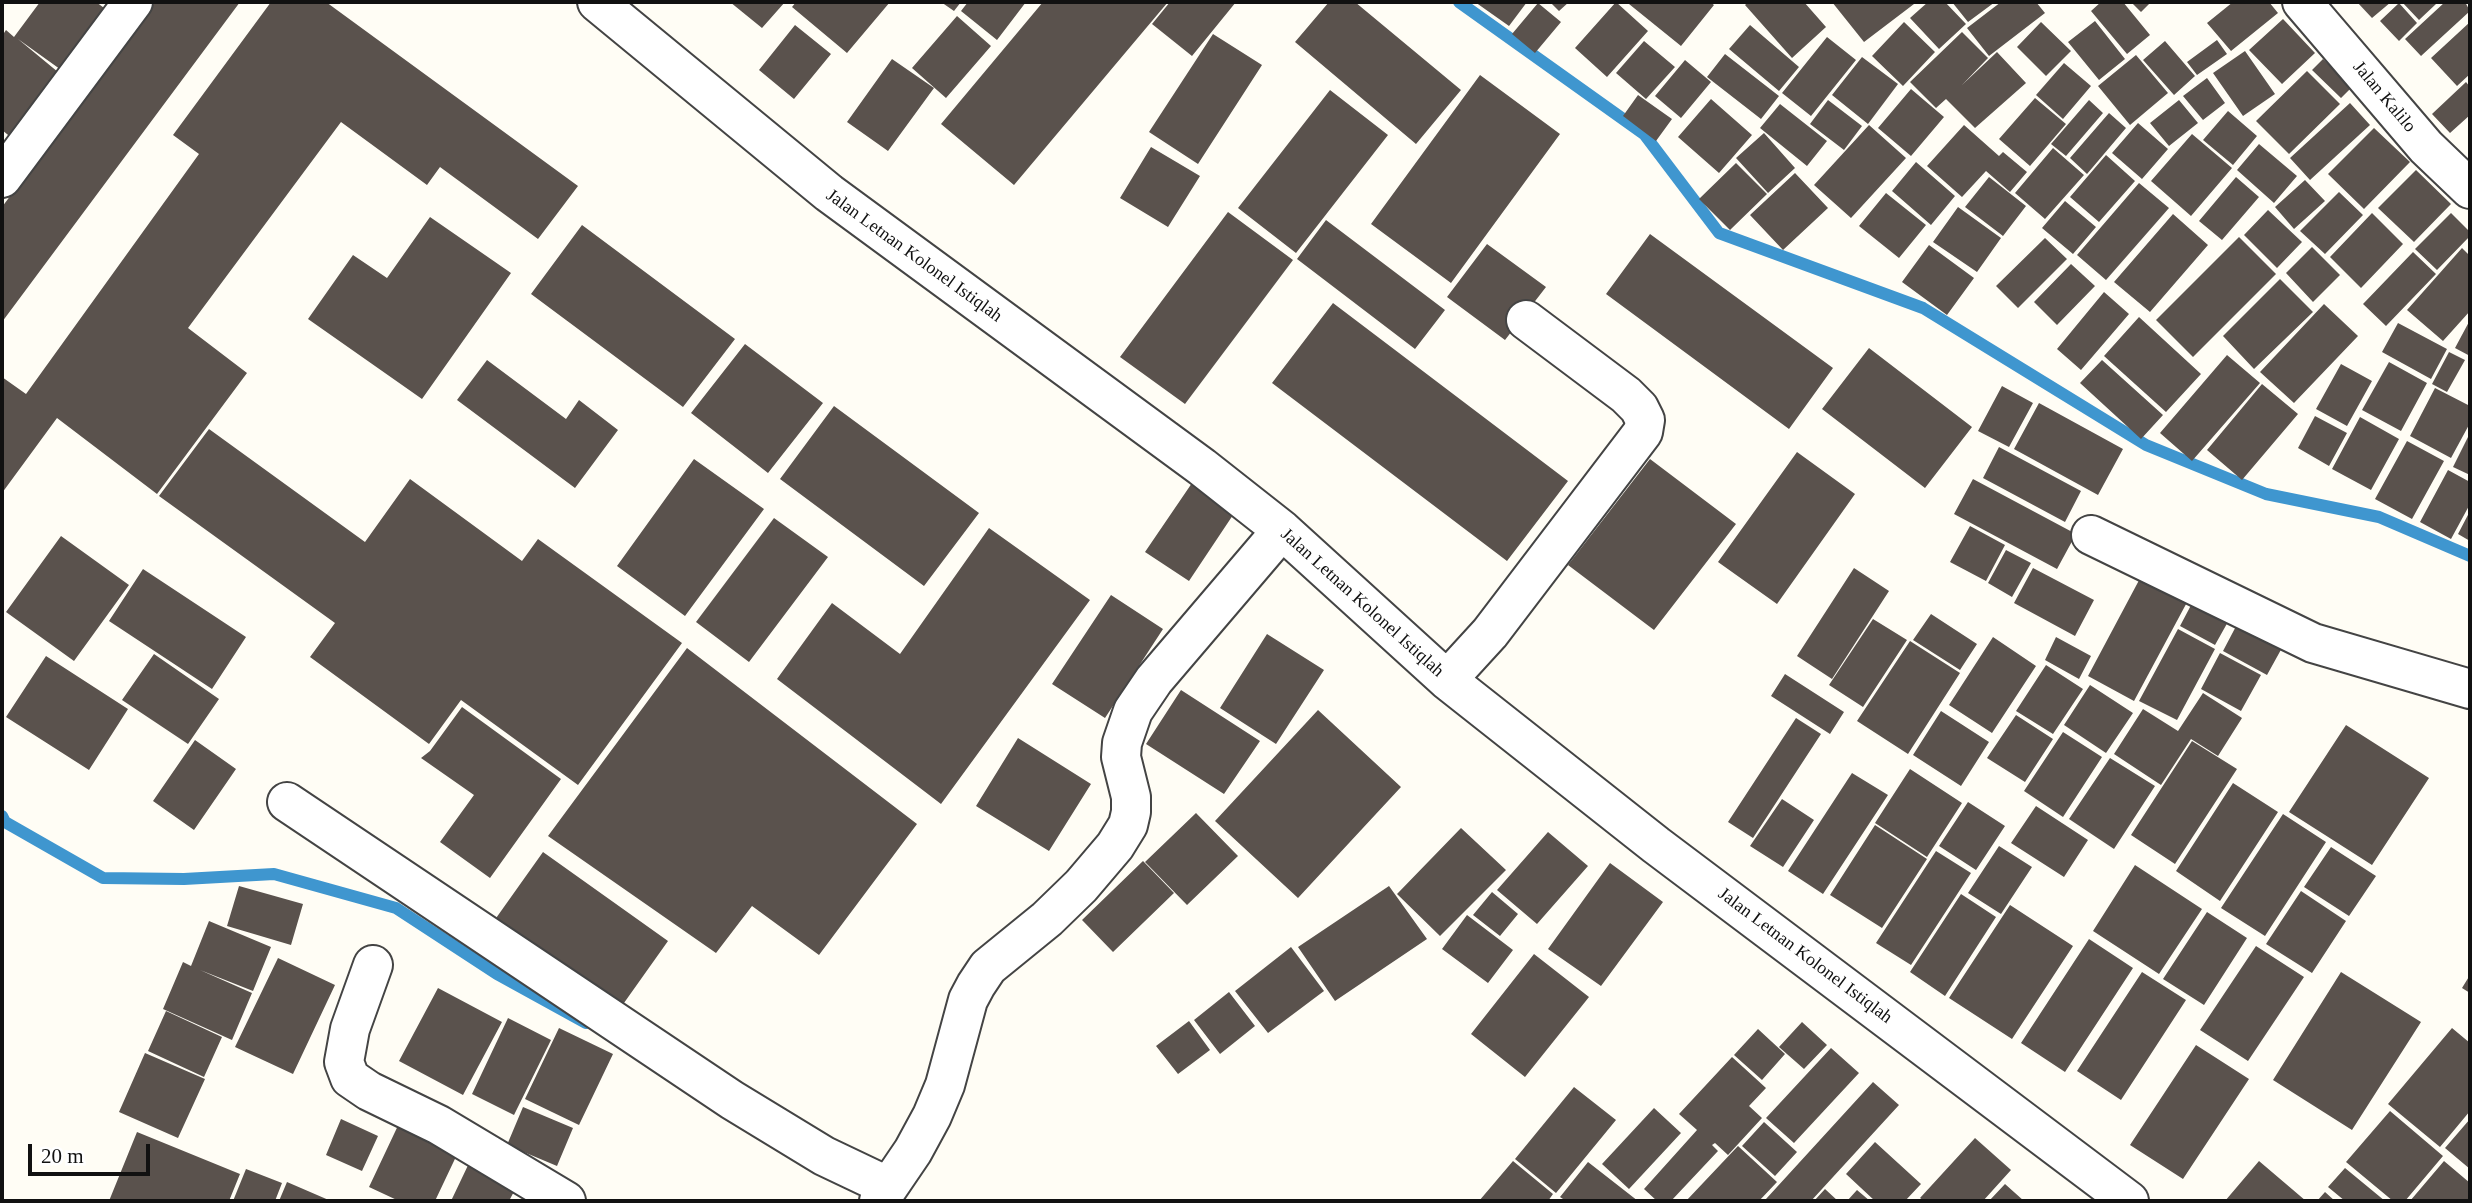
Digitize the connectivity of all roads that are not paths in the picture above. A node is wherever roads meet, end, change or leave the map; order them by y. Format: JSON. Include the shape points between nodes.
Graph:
{"nodes":[{"id":1,"x":133,"y":2,"type":"edge"},
{"id":2,"x":597,"y":2,"type":"edge"},
{"id":3,"x":2302,"y":2,"type":"edge"},
{"id":4,"x":2,"y":178,"type":"edge"},
{"id":5,"x":2470,"y":189,"type":"edge"},
{"id":6,"x":1526,"y":320,"type":"dead end"},
{"id":7,"x":1282,"y":530,"type":"junction"},
{"id":8,"x":2091,"y":535,"type":"dead end"},
{"id":9,"x":1447,"y":680,"type":"junction"},
{"id":10,"x":2470,"y":689,"type":"edge"},
{"id":11,"x":286,"y":802,"type":"dead end"},
{"id":12,"x":373,"y":965,"type":"dead end"},
{"id":13,"x":884,"y":1193,"type":"edge"},
{"id":14,"x":566,"y":1201,"type":"edge"},
{"id":15,"x":2129,"y":1201,"type":"edge"}],
"edges":[{"from":1,"to":4,"type":"street"},
{"from":2,"to":7,"type":"street","name":"Jalan Letnan Kolonel Istiqlah","via":[[829,194]]},
{"from":3,"to":5,"type":"street","name":"Jalan Kalilo","via":[[2426,146]]},
{"from":6,"to":9,"type":"street","via":[[1633,401],[1645,420],[1643,432],[1490,633]]},
{"from":7,"to":9,"type":"street","name":"Jalan Letnan Kolonel Istiqlah"},
{"from":7,"to":13,"type":"street","via":[[1133,711],[1121,757],[1130,797],[1128,825],[1081,886],[988,967],[975,985],[936,1106]]},
{"from":8,"to":10,"type":"street","via":[[2313,643]]},
{"from":9,"to":15,"type":"street","name":"Jalan Letnan Kolonel Istiqlah","via":[[1656,845]]},
{"from":11,"to":13,"type":"street","via":[[732,1100]]},
{"from":12,"to":14,"type":"street","via":[[350,1029],[344,1062],[350,1078]]}]}
